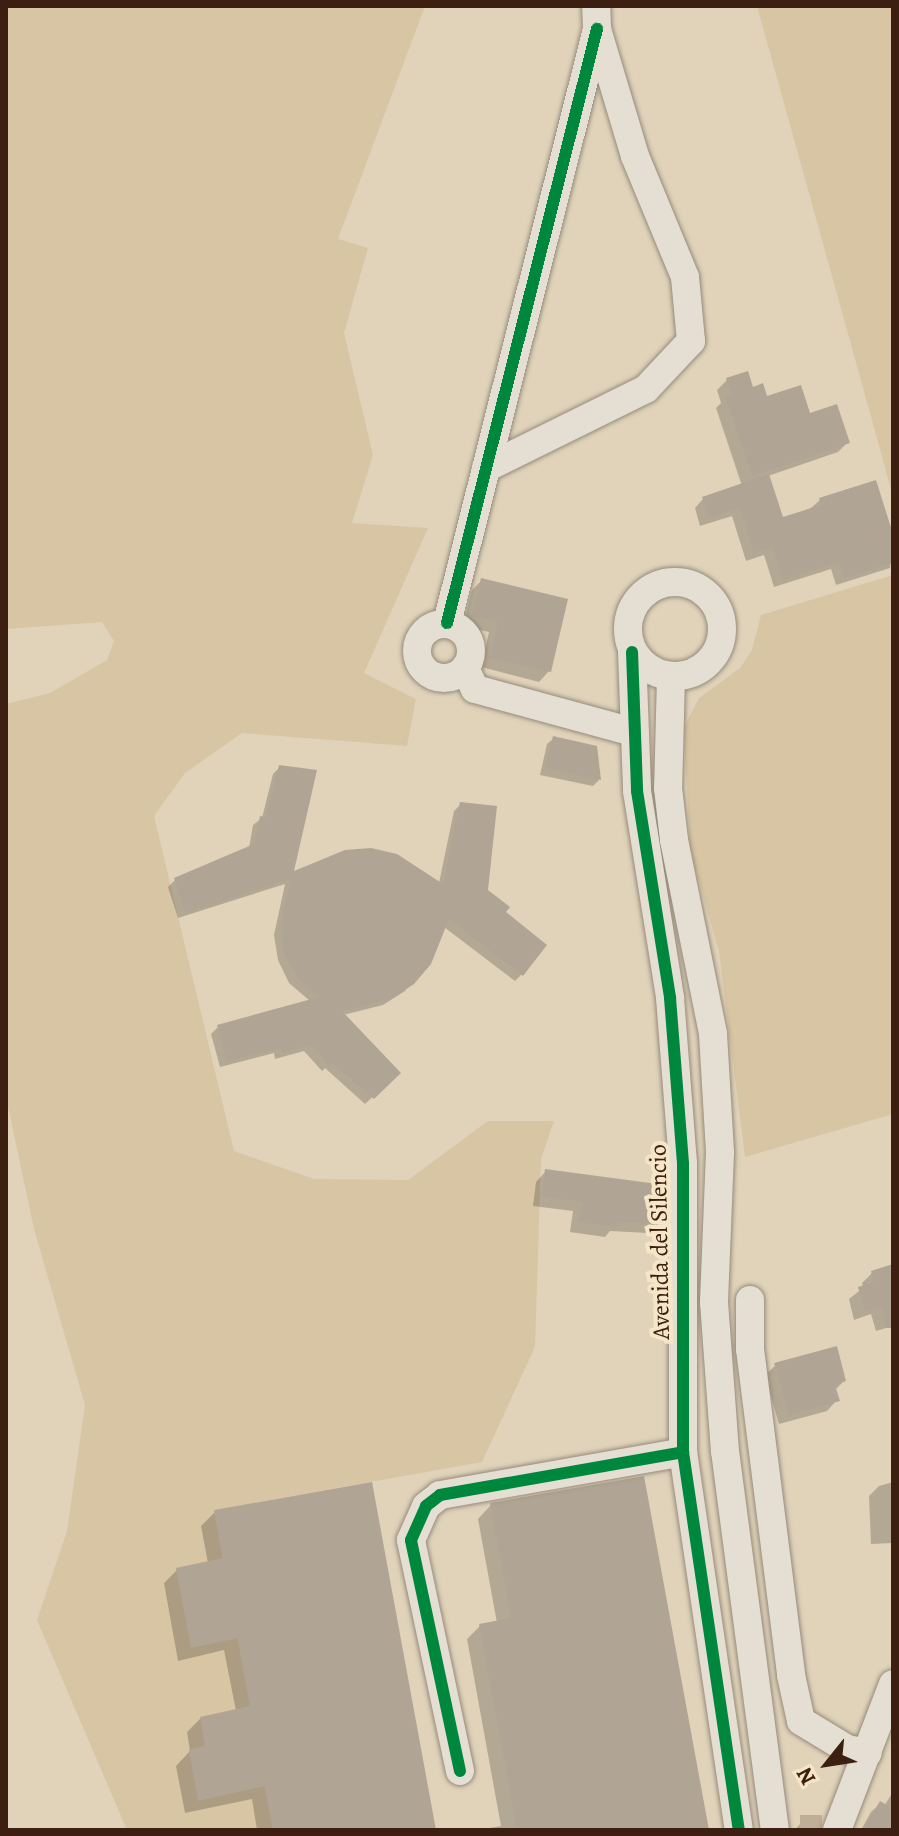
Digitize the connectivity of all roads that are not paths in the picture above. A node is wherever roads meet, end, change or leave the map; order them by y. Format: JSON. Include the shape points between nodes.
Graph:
{"nodes":[{"id":1,"x":596,"y":18,"type":"edge"},
{"id":2,"x":486,"y":468,"type":"junction"},
{"id":3,"x":447,"y":623,"type":"junction"},
{"id":4,"x":632,"y":652,"type":"junction"},
{"id":5,"x":465,"y":668,"type":"junction"},
{"id":6,"x":671,"y":677,"type":"junction"},
{"id":7,"x":633,"y":732,"type":"junction"},
{"id":8,"x":750,"y":1300,"type":"dead end"},
{"id":9,"x":683,"y":1452,"type":"junction"},
{"id":10,"x":738,"y":1548,"type":"junction"},
{"id":11,"x":696,"y":1551,"type":"junction"},
{"id":12,"x":893,"y":1684,"type":"edge"},
{"id":13,"x":868,"y":1753,"type":"junction"},
{"id":14,"x":460,"y":1771,"type":"dead end"},
{"id":15,"x":825,"y":1829,"type":"edge"},
{"id":16,"x":739,"y":1830,"type":"edge"},
{"id":17,"x":775,"y":1830,"type":"edge"},
{"id":18,"x":781,"y":1830,"type":"edge"}],
"edges":[{"from":1,"to":2,"type":"street"},
{"from":1,"to":2,"type":"street","via":[[635,156],[685,277],[691,341],[646,389]]},
{"from":2,"to":3,"type":"street"},
{"from":3,"to":5,"type":"street","via":[[468,638],[471,655]]},
{"from":3,"to":5,"type":"street","via":[[423,634],[419,660],[439,677]]},
{"from":4,"to":6,"type":"street","via":[[645,666]]},
{"from":4,"to":6,"type":"street","name":"Avenida del Silencio","via":[[630,615],[639,598],[671,581],[706,592],[718,607],[721,643],[698,671]]},
{"from":4,"to":7,"type":"street","name":"Avenida del Silencio"},
{"from":5,"to":7,"type":"street","via":[[475,689]]},
{"from":6,"to":10,"type":"street","via":[[668,788],[674,840],[713,1034],[720,1152],[714,1302]]},
{"from":7,"to":9,"type":"street","name":"Avenida del Silencio","via":[[642,829],[670,998],[683,1164]]},
{"from":8,"to":13,"type":"street","via":[[750,1349],[801,1721],[847,1749]]},
{"from":9,"to":11,"type":"street","name":"Avenida del Silencio"},
{"from":9,"to":14,"type":"street","via":[[440,1495],[426,1506],[411,1540]]},
{"from":10,"to":11,"type":"street"},
{"from":10,"to":17,"type":"street"},
{"from":11,"to":16,"type":"street","name":"Avenida del Silencio"},
{"from":12,"to":13,"type":"street"},
{"from":13,"to":15,"type":"street"},
{"from":15,"to":18,"type":"street"}]}
